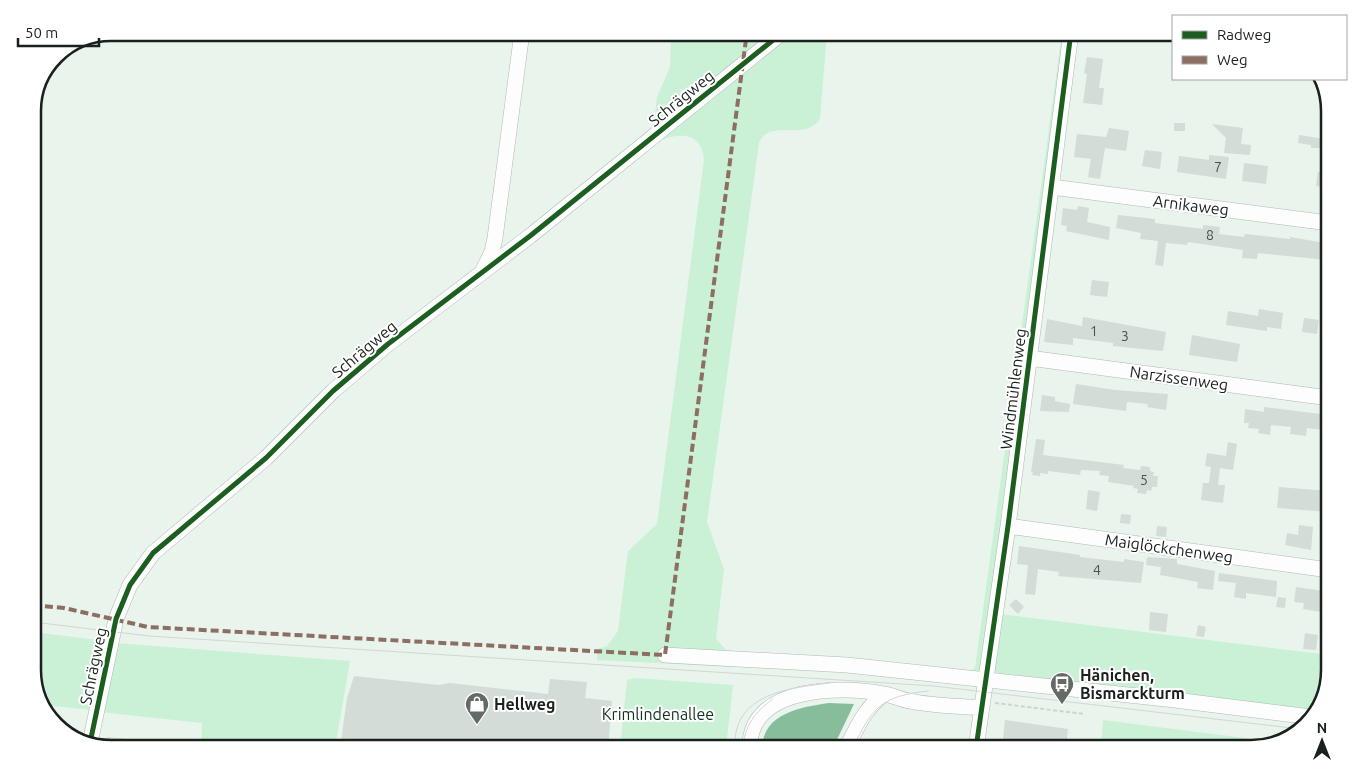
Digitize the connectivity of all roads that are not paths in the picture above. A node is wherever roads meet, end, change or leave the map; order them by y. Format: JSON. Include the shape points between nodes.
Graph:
{"nodes":[{"id":1,"x":521,"y":41,"type":"edge"},
{"id":2,"x":773,"y":41,"type":"edge"},
{"id":3,"x":1070,"y":41,"type":"edge"},
{"id":4,"x":1052,"y":187,"type":"junction"},
{"id":5,"x":1321,"y":222,"type":"edge"},
{"id":6,"x":481,"y":273,"type":"junction"},
{"id":7,"x":1030,"y":358,"type":"junction"},
{"id":8,"x":1321,"y":397,"type":"edge"},
{"id":9,"x":1008,"y":526,"type":"junction"},
{"id":10,"x":1321,"y":569,"type":"edge"},
{"id":11,"x":665,"y":655,"type":"dead end"},
{"id":12,"x":986,"y":681,"type":"junction"},
{"id":13,"x":884,"y":694,"type":"junction"},
{"id":14,"x":983,"y":705,"type":"junction"},
{"id":15,"x":1303,"y":716,"type":"edge"},
{"id":16,"x":91,"y":736,"type":"edge"},
{"id":17,"x":750,"y":740,"type":"edge"},
{"id":18,"x":850,"y":740,"type":"edge"},
{"id":19,"x":977,"y":740,"type":"edge"}],
"edges":[{"from":1,"to":6,"type":"street","via":[[495,238]]},
{"from":2,"to":6,"type":"street","name":"Schrägweg"},
{"from":3,"to":4,"type":"street","name":"Windmühlenweg"},
{"from":4,"to":5,"type":"street","name":"Arnikaweg"},
{"from":4,"to":7,"type":"street","name":"Windmühlenweg"},
{"from":6,"to":16,"type":"street","name":"Schrägweg","via":[[333,391],[266,458],[153,553],[130,585],[116,619]]},
{"from":7,"to":8,"type":"street","name":"Narzissenweg"},
{"from":7,"to":9,"type":"street","name":"Windmühlenweg"},
{"from":9,"to":10,"type":"street","name":"Maiglöckchenweg"},
{"from":9,"to":12,"type":"street","name":"Windmühlenweg"},
{"from":11,"to":12,"type":"street","via":[[847,665]]},
{"from":12,"to":14,"type":"street","name":"Windmühlenweg"},
{"from":12,"to":15,"type":"street"},
{"from":13,"to":14,"type":"street","via":[[909,701]]},
{"from":13,"to":17,"type":"street","via":[[826,690],[799,694],[764,713]]},
{"from":13,"to":18,"type":"street","via":[[868,707]]},
{"from":14,"to":19,"type":"street","name":"Windmühlenweg"}]}
